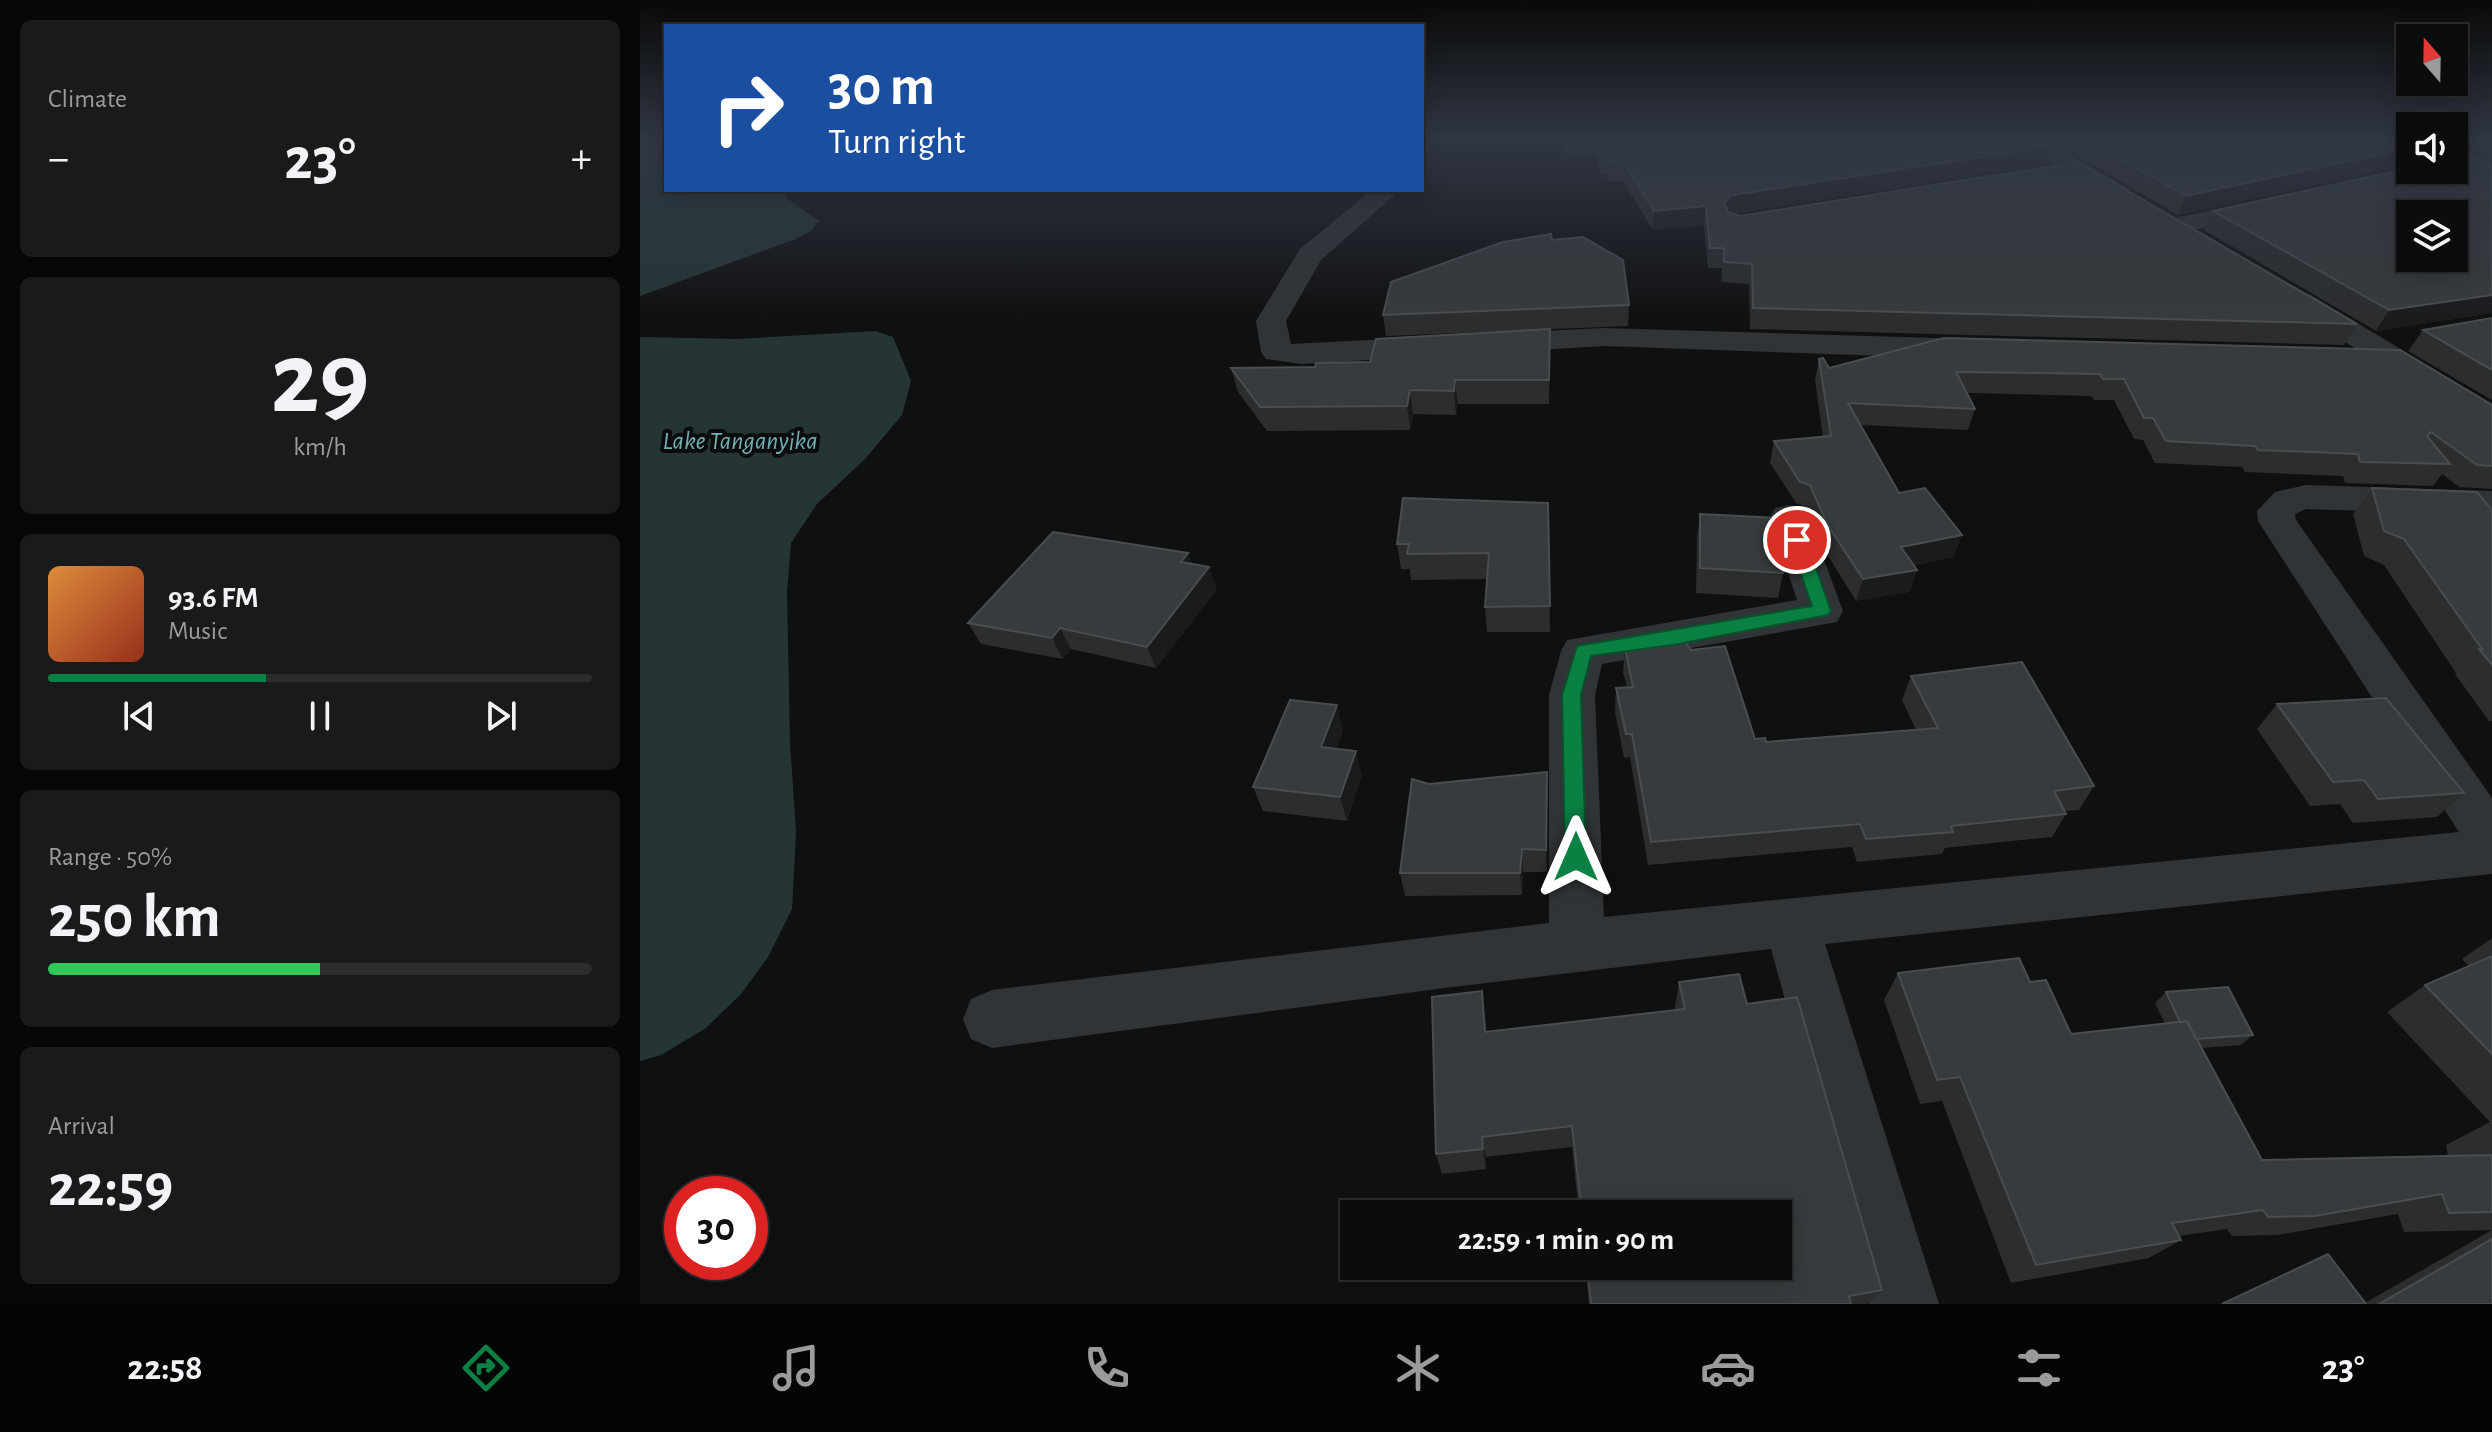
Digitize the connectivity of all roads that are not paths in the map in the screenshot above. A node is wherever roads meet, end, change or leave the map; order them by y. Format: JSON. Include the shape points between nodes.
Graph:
{"nodes":[{"id":1,"x":1377,"y":199,"type":"edge"},
{"id":2,"x":2128,"y":199,"type":"edge"},
{"id":3,"x":2289,"y":202,"type":"edge"},
{"id":4,"x":2155,"y":215,"type":"junction"},
{"id":5,"x":2214,"y":250,"type":"edge"},
{"id":6,"x":2279,"y":289,"type":"edge"},
{"id":7,"x":2416,"y":336,"type":"dead end"},
{"id":8,"x":2000,"y":350,"type":"edge"},
{"id":9,"x":2382,"y":352,"type":"junction"},
{"id":10,"x":2331,"y":358,"type":"edge"},
{"id":11,"x":2492,"y":419,"type":"edge"},
{"id":12,"x":2492,"y":503,"type":"edge"},
{"id":13,"x":1789,"y":517,"type":"dead end"},
{"id":14,"x":1576,"y":770,"type":"junction"},
{"id":15,"x":1528,"y":775,"type":"edge"},
{"id":16,"x":2492,"y":835,"type":"edge"},
{"id":17,"x":2492,"y":851,"type":"edge"},
{"id":18,"x":1791,"y":922,"type":"junction"},
{"id":19,"x":1577,"y":946,"type":"junction"},
{"id":20,"x":992,"y":1019,"type":"dead end"},
{"id":21,"x":1904,"y":1304,"type":"edge"}],
"edges":[{"from":1,"to":8,"type":"street","via":[[1310,255],[1271,321],[1277,352],[1604,337]]},
{"from":2,"to":4,"type":"street"},
{"from":3,"to":4,"type":"street"},
{"from":4,"to":5,"type":"street"},
{"from":6,"to":9,"type":"street"},
{"from":7,"to":9,"type":"street"},
{"from":9,"to":10,"type":"street"},
{"from":9,"to":11,"type":"street"},
{"from":12,"to":16,"type":"street","via":[[2306,497],[2280,506],[2276,517]]},
{"from":13,"to":14,"type":"street","via":[[1822,611],[1583,651],[1572,695]]},
{"from":14,"to":15,"type":"street"},
{"from":14,"to":19,"type":"street"},
{"from":17,"to":18,"type":"street"},
{"from":18,"to":19,"type":"street"},
{"from":18,"to":21,"type":"street"},
{"from":19,"to":20,"type":"street"}]}
